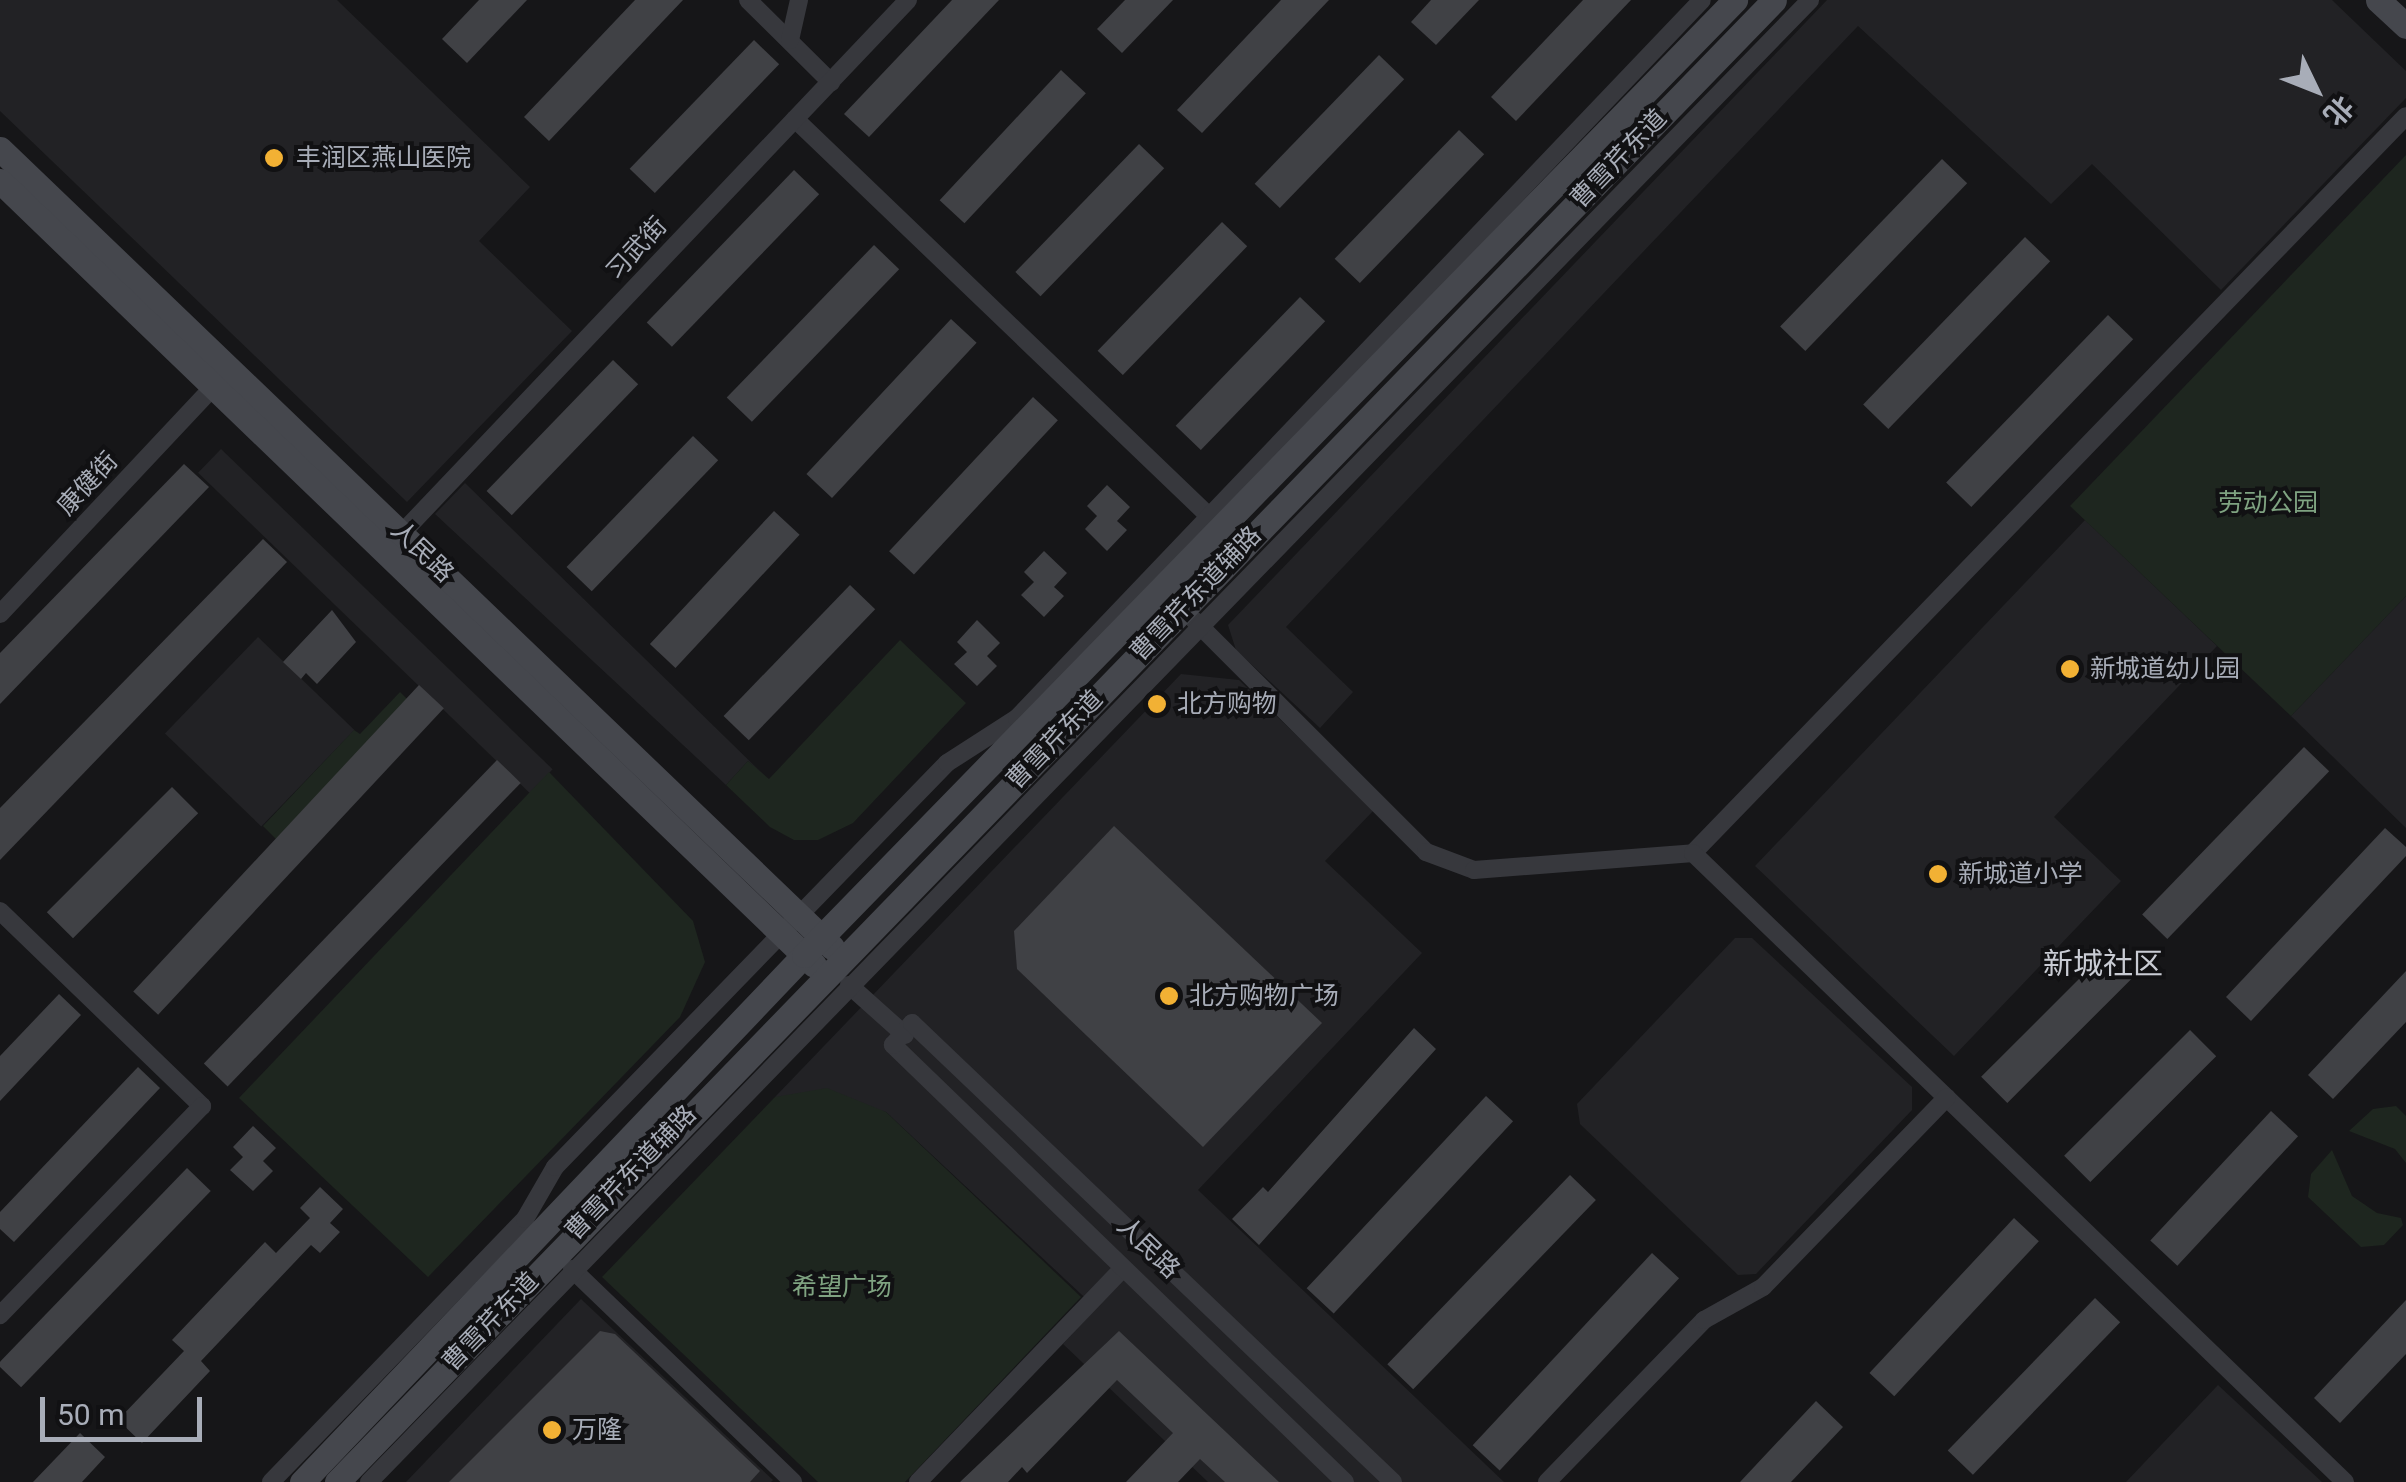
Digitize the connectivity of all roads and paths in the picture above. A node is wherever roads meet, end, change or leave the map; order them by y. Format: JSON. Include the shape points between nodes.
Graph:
{"nodes":[{"id":1,"x":748,"y":0,"type":"edge"},
{"id":2,"x":799,"y":0,"type":"edge"},
{"id":3,"x":908,"y":0,"type":"edge"},
{"id":4,"x":1736,"y":0,"type":"edge"},
{"id":5,"x":1774,"y":0,"type":"edge"},
{"id":6,"x":1810,"y":0,"type":"edge"},
{"id":7,"x":2378,"y":0,"type":"edge"},
{"id":8,"x":1700,"y":1,"type":"edge"},
{"id":9,"x":2406,"y":26,"type":"edge"},
{"id":10,"x":790,"y":40,"type":"junction"},
{"id":11,"x":831,"y":82,"type":"junction"},
{"id":12,"x":2406,"y":116,"type":"edge"},
{"id":13,"x":795,"y":119,"type":"junction"},
{"id":14,"x":0,"y":149,"type":"edge"},
{"id":15,"x":0,"y":182,"type":"edge"},
{"id":16,"x":212,"y":388,"type":"junction"},
{"id":17,"x":1208,"y":515,"type":"junction"},
{"id":18,"x":402,"y":533,"type":"junction"},
{"id":19,"x":0,"y":614,"type":"edge"},
{"id":20,"x":1192,"y":617,"type":"junction"},
{"id":21,"x":1694,"y":853,"type":"junction"},
{"id":22,"x":0,"y":911,"type":"edge"},
{"id":23,"x":791,"y":924,"type":"junction"},
{"id":24,"x":823,"y":937,"type":"junction"},
{"id":25,"x":804,"y":955,"type":"junction"},
{"id":26,"x":833,"y":966,"type":"junction"},
{"id":27,"x":849,"y":985,"type":"junction"},
{"id":28,"x":906,"y":1036,"type":"junction"},
{"id":29,"x":1947,"y":1097,"type":"junction"},
{"id":30,"x":572,"y":1269,"type":"junction"},
{"id":31,"x":1122,"y":1269,"type":"junction"},
{"id":32,"x":0,"y":1315,"type":"edge"},
{"id":33,"x":271,"y":1482,"type":"edge"},
{"id":34,"x":302,"y":1482,"type":"edge"},
{"id":35,"x":337,"y":1482,"type":"edge"},
{"id":36,"x":369,"y":1482,"type":"edge"},
{"id":37,"x":793,"y":1482,"type":"edge"},
{"id":38,"x":918,"y":1482,"type":"edge"},
{"id":39,"x":1345,"y":1482,"type":"edge"},
{"id":40,"x":1393,"y":1482,"type":"edge"},
{"id":41,"x":1548,"y":1482,"type":"edge"},
{"id":42,"x":2346,"y":1482,"type":"edge"}],
"edges":[{"from":1,"to":10,"type":"street"},
{"from":2,"to":10,"type":"street"},
{"from":3,"to":11,"type":"street","name":"习武街"},
{"from":4,"to":24,"type":"main road","name":"曹雪芹东道"},
{"from":5,"to":20,"type":"main road","name":"曹雪芹东道"},
{"from":6,"to":20,"type":"street","name":"曹雪芹东道辅路"},
{"from":7,"to":9,"type":"main road"},
{"from":8,"to":17,"type":"street","name":"曹雪芹东道辅路"},
{"from":10,"to":11,"type":"street"},
{"from":11,"to":13,"type":"street","name":"习武街"},
{"from":12,"to":21,"type":"street"},
{"from":13,"to":17,"type":"street"},
{"from":13,"to":18,"type":"street","name":"习武街"},
{"from":14,"to":18,"type":"main road","name":"人民路"},
{"from":15,"to":16,"type":"main road","name":"人民路"},
{"from":16,"to":19,"type":"street","name":"康健街"},
{"from":16,"to":23,"type":"main road","name":"人民路"},
{"from":17,"to":23,"type":"street","name":"曹雪芹东道辅路","via":[[1017,718],[947,764]]},
{"from":18,"to":23,"type":"main road","name":"人民路"},
{"from":20,"to":21,"type":"street","via":[[1426,852],[1474,870]]},
{"from":20,"to":26,"type":"main road","name":"曹雪芹东道"},
{"from":20,"to":27,"type":"street","name":"曹雪芹东道辅路"},
{"from":21,"to":29,"type":"street"},
{"from":22,"to":32,"type":"street","via":[[202,1106]]},
{"from":23,"to":24,"type":"main road","name":"人民路"},
{"from":23,"to":25,"type":"main road","name":"人民路"},
{"from":23,"to":33,"type":"street","name":"曹雪芹东道辅路","via":[[556,1167],[525,1218]]},
{"from":24,"to":25,"type":"main road","name":"曹雪芹东道"},
{"from":24,"to":26,"type":"main road","name":"人民路"},
{"from":25,"to":26,"type":"main road","name":"人民路"},
{"from":25,"to":34,"type":"main road","name":"曹雪芹东道"},
{"from":26,"to":35,"type":"main road","name":"曹雪芹东道"},
{"from":27,"to":28,"type":"street","name":"人民路"},
{"from":27,"to":30,"type":"street","name":"曹雪芹东道辅路"},
{"from":28,"to":31,"type":"street","name":"人民路","via":[[893,1045]]},
{"from":28,"to":40,"type":"street","name":"人民路","via":[[912,1023]]},
{"from":29,"to":41,"type":"street","via":[[1764,1286],[1704,1320]]},
{"from":29,"to":42,"type":"street"},
{"from":30,"to":36,"type":"street","name":"曹雪芹东道辅路"},
{"from":30,"to":37,"type":"street"},
{"from":31,"to":38,"type":"street"},
{"from":31,"to":39,"type":"street","name":"人民路"}]}
